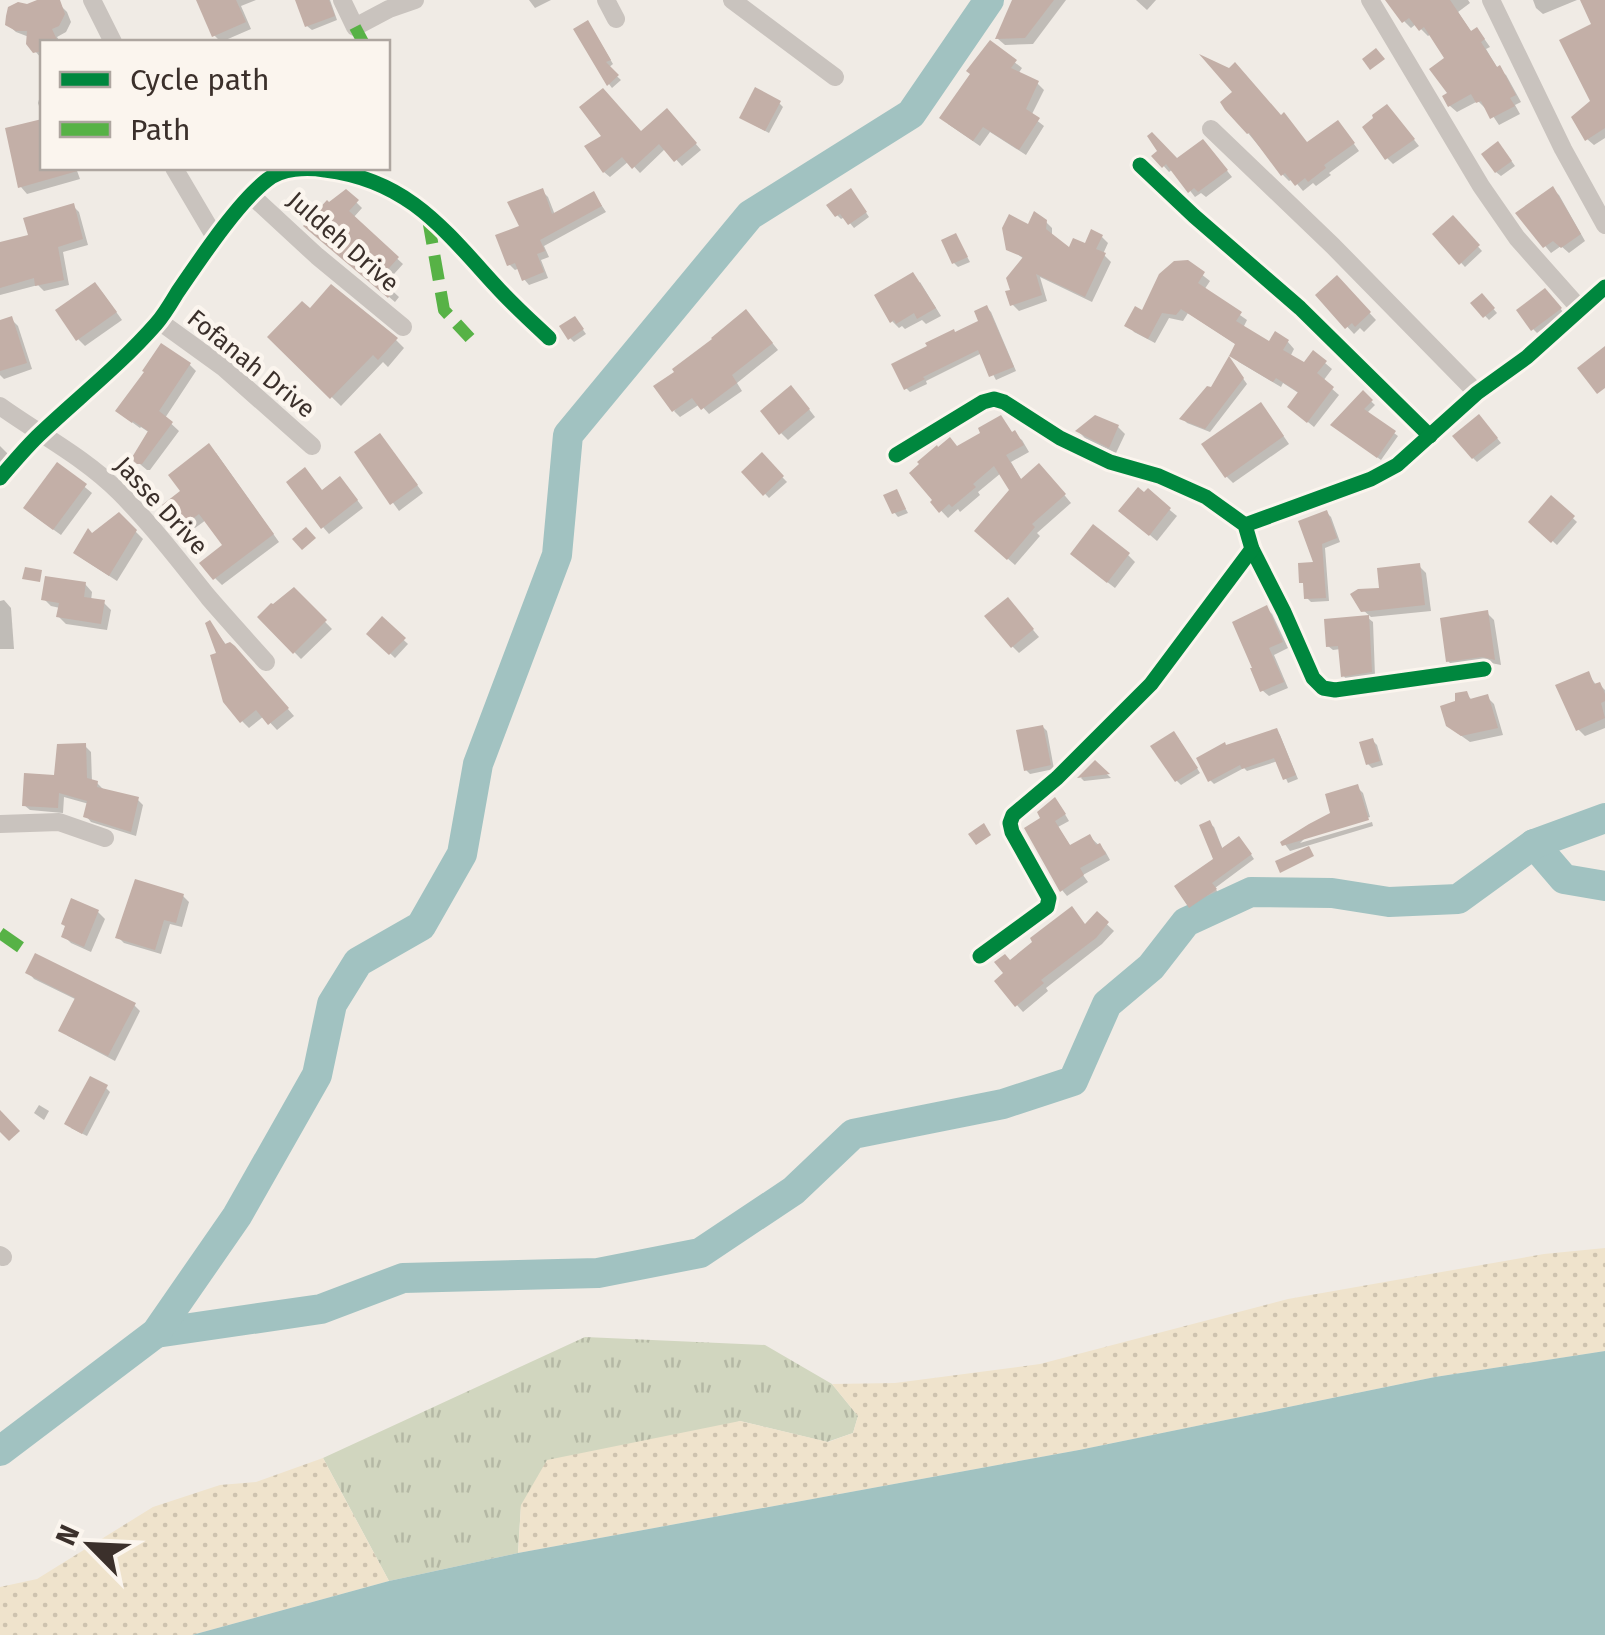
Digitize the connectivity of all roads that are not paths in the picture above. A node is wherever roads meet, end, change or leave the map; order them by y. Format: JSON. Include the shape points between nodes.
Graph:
{"nodes":[{"id":1,"x":92,"y":0,"type":"edge"},
{"id":2,"x":342,"y":0,"type":"edge"},
{"id":3,"x":415,"y":0,"type":"edge"},
{"id":4,"x":606,"y":0,"type":"edge"},
{"id":5,"x":732,"y":0,"type":"edge"},
{"id":6,"x":1370,"y":0,"type":"edge"},
{"id":7,"x":1491,"y":0,"type":"edge"},
{"id":8,"x":616,"y":18,"type":"dead end"},
{"id":9,"x":112,"y":40,"type":"edge"},
{"id":10,"x":835,"y":77,"type":"dead end"},
{"id":11,"x":1210,"y":129,"type":"dead end"},
{"id":12,"x":1140,"y":165,"type":"dead end"},
{"id":13,"x":175,"y":170,"type":"edge"},
{"id":14,"x":298,"y":170,"type":"edge"},
{"id":15,"x":323,"y":170,"type":"edge"},
{"id":16,"x":251,"y":195,"type":"junction"},
{"id":17,"x":1605,"y":226,"type":"edge"},
{"id":18,"x":216,"y":239,"type":"junction"},
{"id":19,"x":1605,"y":288,"type":"edge"},
{"id":20,"x":1581,"y":310,"type":"junction"},
{"id":21,"x":159,"y":321,"type":"junction"},
{"id":22,"x":403,"y":327,"type":"dead end"},
{"id":23,"x":549,"y":338,"type":"dead end"},
{"id":24,"x":1477,"y":394,"type":"junction"},
{"id":25,"x":0,"y":406,"type":"edge"},
{"id":26,"x":40,"y":434,"type":"junction"},
{"id":27,"x":1430,"y":436,"type":"junction"},
{"id":28,"x":312,"y":446,"type":"dead end"},
{"id":29,"x":896,"y":454,"type":"dead end"},
{"id":30,"x":0,"y":478,"type":"edge"},
{"id":31,"x":1245,"y":525,"type":"junction"},
{"id":32,"x":1252,"y":549,"type":"junction"},
{"id":33,"x":266,"y":662,"type":"dead end"},
{"id":34,"x":1484,"y":669,"type":"dead end"},
{"id":35,"x":0,"y":824,"type":"edge"},
{"id":36,"x":105,"y":838,"type":"dead end"},
{"id":37,"x":980,"y":956,"type":"dead end"}],
"edges":[{"from":1,"to":9,"type":"street"},
{"from":2,"to":3,"type":"street","via":[[355,27]]},
{"from":4,"to":8,"type":"street"},
{"from":5,"to":10,"type":"street"},
{"from":6,"to":20,"type":"street","via":[[1481,186]]},
{"from":7,"to":17,"type":"street"},
{"from":11,"to":24,"type":"street"},
{"from":12,"to":27,"type":"street"},
{"from":13,"to":18,"type":"street"},
{"from":14,"to":16,"type":"street","via":[[268,178]]},
{"from":15,"to":23,"type":"street","via":[[360,176],[427,212]]},
{"from":16,"to":18,"type":"street"},
{"from":16,"to":22,"type":"street","name":"Juldeh Drive"},
{"from":18,"to":21,"type":"street"},
{"from":19,"to":20,"type":"street"},
{"from":20,"to":24,"type":"street"},
{"from":21,"to":26,"type":"street"},
{"from":21,"to":28,"type":"street","name":"Fofanah Drive"},
{"from":24,"to":27,"type":"street"},
{"from":25,"to":26,"type":"street","name":"Jasse Drive"},
{"from":26,"to":30,"type":"street"},
{"from":26,"to":33,"type":"street","name":"Jasse Drive","via":[[118,491]]},
{"from":27,"to":31,"type":"street","via":[[1371,480]]},
{"from":29,"to":31,"type":"street","via":[[994,399],[1110,462],[1206,498]]},
{"from":31,"to":32,"type":"street"},
{"from":32,"to":34,"type":"street","via":[[1323,688]]},
{"from":32,"to":37,"type":"street","via":[[1151,684],[1013,815],[1012,832],[1049,898],[1047,907]]},
{"from":35,"to":36,"type":"street","via":[[59,822]]}]}
